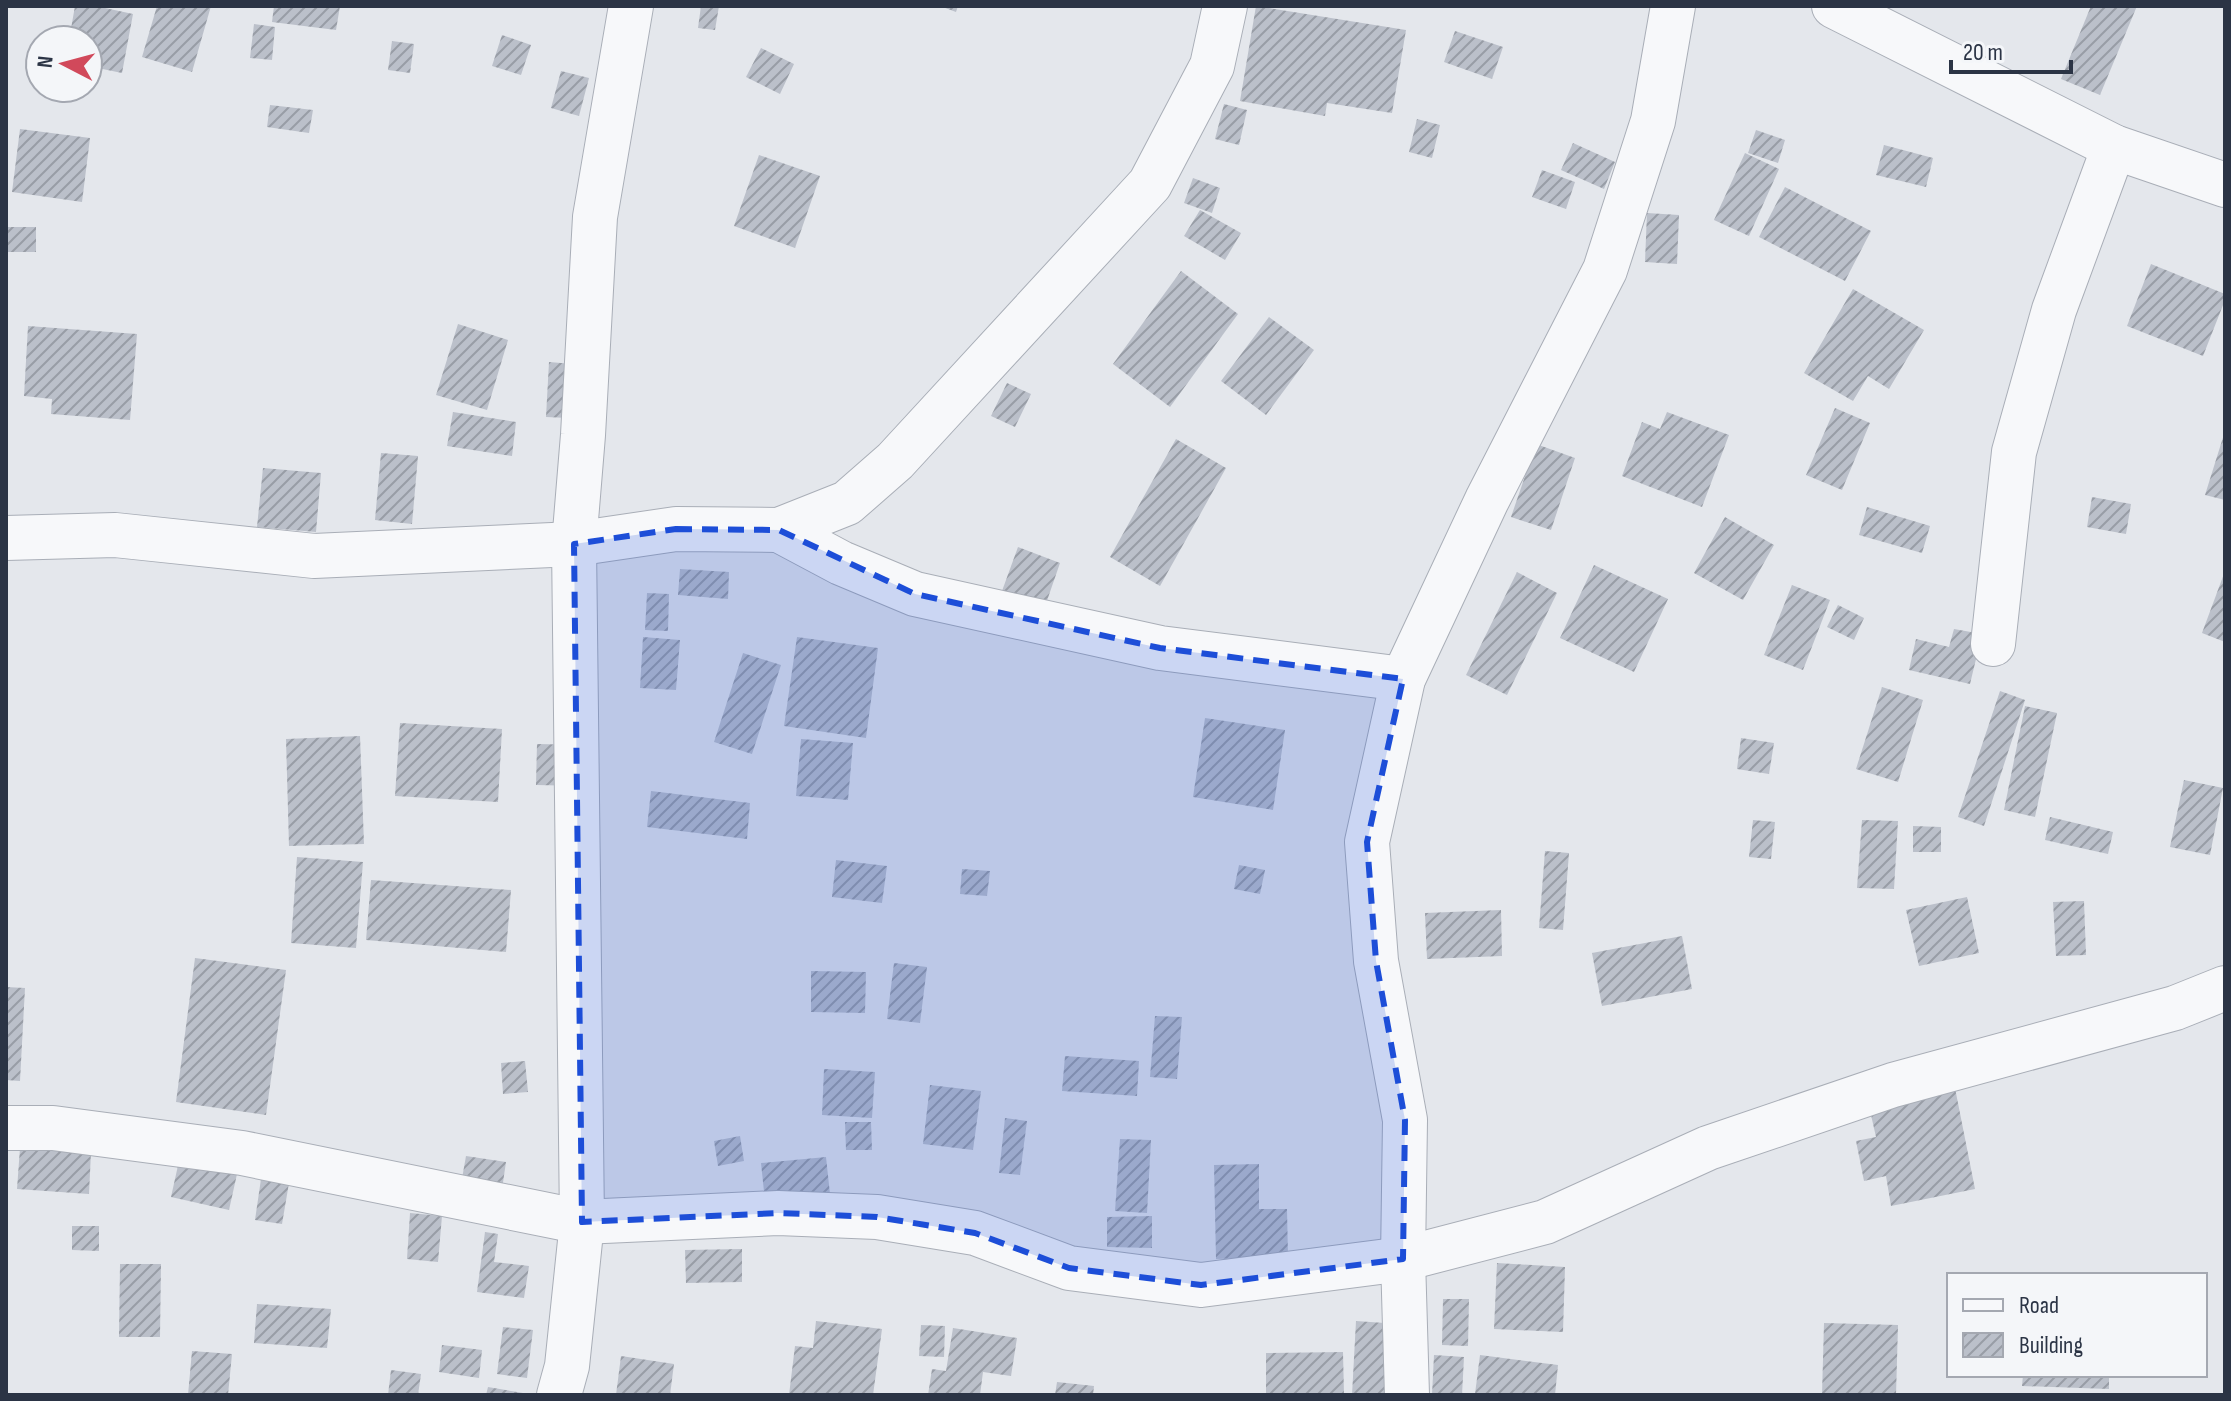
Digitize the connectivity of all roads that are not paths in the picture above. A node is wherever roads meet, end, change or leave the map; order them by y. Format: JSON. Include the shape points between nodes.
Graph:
{"nodes":[{"id":1,"x":631,"y":6,"type":"edge"},
{"id":2,"x":1225,"y":6,"type":"edge"},
{"id":3,"x":1673,"y":6,"type":"edge"},
{"id":4,"x":1834,"y":6,"type":"edge"},
{"id":5,"x":2114,"y":147,"type":"junction"},
{"id":6,"x":2225,"y":185,"type":"edge"},
{"id":7,"x":779,"y":530,"type":"junction"},
{"id":8,"x":6,"y":538,"type":"edge"},
{"id":9,"x":574,"y":544,"type":"junction"},
{"id":10,"x":1993,"y":644,"type":"dead end"},
{"id":11,"x":1403,"y":679,"type":"junction"},
{"id":12,"x":2225,"y":988,"type":"edge"},
{"id":13,"x":6,"y":1128,"type":"edge"},
{"id":14,"x":582,"y":1222,"type":"junction"},
{"id":15,"x":1403,"y":1259,"type":"junction"},
{"id":16,"x":559,"y":1395,"type":"edge"},
{"id":17,"x":1407,"y":1395,"type":"edge"}],
"edges":[{"from":1,"to":9,"type":"street","via":[[595,217]]},
{"from":2,"to":7,"type":"street","via":[[1212,66],[1150,184],[895,461],[847,503]]},
{"from":3,"to":11,"type":"street","via":[[1653,121],[1605,270]]},
{"from":4,"to":5,"type":"street"},
{"from":5,"to":6,"type":"street"},
{"from":5,"to":10,"type":"street","via":[[2054,310],[2014,452]]},
{"from":7,"to":9,"type":"street","via":[[676,529]]},
{"from":7,"to":11,"type":"street","via":[[915,594],[1160,648]]},
{"from":8,"to":9,"type":"street","via":[[115,535],[314,556]]},
{"from":9,"to":14,"type":"street"},
{"from":11,"to":15,"type":"street","via":[[1367,842],[1376,961],[1405,1120]]},
{"from":12,"to":15,"type":"street","via":[[2175,1008],[1893,1085],[1708,1148],[1545,1222]]},
{"from":13,"to":14,"type":"street","via":[[53,1128],[242,1153]]},
{"from":14,"to":15,"type":"street","via":[[778,1213],[877,1217],[975,1233],[1069,1268],[1201,1285]]},
{"from":14,"to":16,"type":"street","via":[[567,1366]]},
{"from":15,"to":17,"type":"street"}]}
